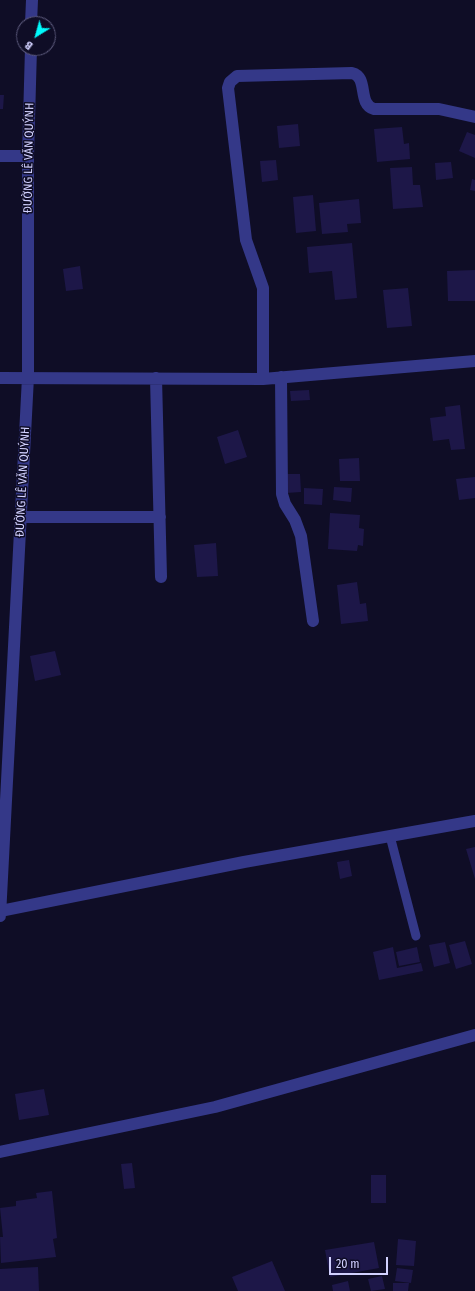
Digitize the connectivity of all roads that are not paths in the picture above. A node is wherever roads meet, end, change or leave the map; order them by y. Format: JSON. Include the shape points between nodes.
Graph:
{"nodes":[{"id":1,"x":32,"y":0,"type":"edge"},
{"id":2,"x":31,"y":16,"type":"edge"},
{"id":3,"x":31,"y":56,"type":"edge"},
{"id":4,"x":475,"y":117,"type":"edge"},
{"id":5,"x":0,"y":156,"type":"edge"},
{"id":6,"x":28,"y":156,"type":"junction"},
{"id":7,"x":475,"y":361,"type":"edge"},
{"id":8,"x":28,"y":377,"type":"junction"},
{"id":9,"x":281,"y":377,"type":"junction"},
{"id":10,"x":0,"y":378,"type":"edge"},
{"id":11,"x":156,"y":378,"type":"junction"},
{"id":12,"x":263,"y":379,"type":"junction"},
{"id":13,"x":21,"y":517,"type":"junction"},
{"id":14,"x":160,"y":517,"type":"junction"},
{"id":15,"x":161,"y":577,"type":"dead end"},
{"id":16,"x":313,"y":621,"type":"dead end"},
{"id":17,"x":475,"y":821,"type":"edge"},
{"id":18,"x":390,"y":836,"type":"junction"},
{"id":19,"x":0,"y":911,"type":"edge"},
{"id":20,"x":0,"y":916,"type":"edge"},
{"id":21,"x":416,"y":936,"type":"dead end"},
{"id":22,"x":475,"y":1035,"type":"edge"},
{"id":23,"x":0,"y":1152,"type":"edge"}],
"edges":[{"from":1,"to":2,"type":"street"},
{"from":3,"to":6,"type":"street","name":"ĐƯỜNG LÊ VĂN QUÝNH"},
{"from":4,"to":12,"type":"street","via":[[439,109],[370,108],[366,104],[360,78],[352,73],[237,76],[230,82],[228,88],[246,240],[263,292]]},
{"from":5,"to":6,"type":"street"},
{"from":6,"to":8,"type":"street","name":"ĐƯỜNG LÊ VĂN QUÝNH"},
{"from":7,"to":9,"type":"street"},
{"from":8,"to":10,"type":"street"},
{"from":8,"to":11,"type":"street"},
{"from":8,"to":13,"type":"street","name":"ĐƯỜNG LÊ VĂN QUÝNH"},
{"from":9,"to":12,"type":"street"},
{"from":9,"to":16,"type":"street","via":[[282,494],[284,504],[301,536]]},
{"from":11,"to":12,"type":"street"},
{"from":11,"to":14,"type":"street"},
{"from":13,"to":14,"type":"street"},
{"from":13,"to":19,"type":"street","name":"ĐƯỜNG LÊ VĂN QUÝNH"},
{"from":14,"to":15,"type":"street"},
{"from":17,"to":18,"type":"street"},
{"from":18,"to":19,"type":"street","via":[[244,862]]},
{"from":18,"to":21,"type":"lane"},
{"from":19,"to":20,"type":"street","name":"ĐƯỜNG LÊ VĂN QUÝNH"},
{"from":22,"to":23,"type":"street","via":[[215,1107]]}]}
